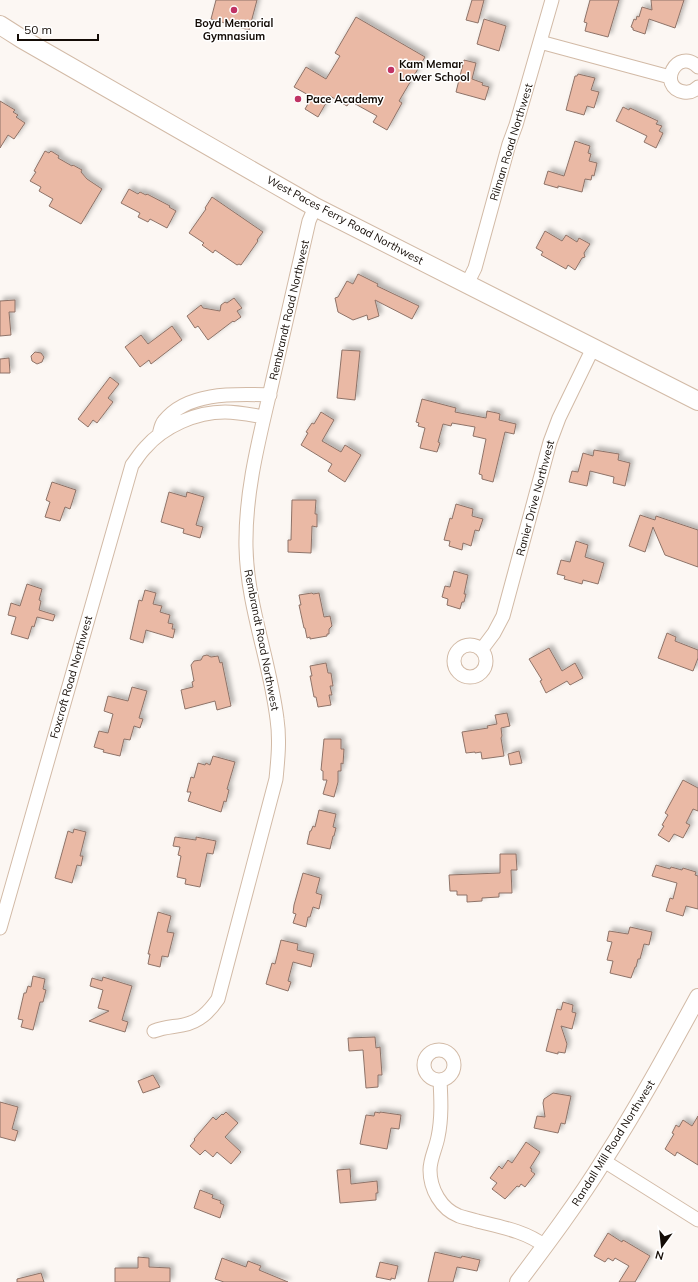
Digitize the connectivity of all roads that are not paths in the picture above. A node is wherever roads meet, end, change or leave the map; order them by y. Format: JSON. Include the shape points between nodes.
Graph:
{"nodes":[{"id":1,"x":552,"y":0,"type":"edge"},
{"id":2,"x":0,"y":25,"type":"edge"},
{"id":3,"x":540,"y":42,"type":"junction"},
{"id":4,"x":698,"y":66,"type":"edge"},
{"id":5,"x":670,"y":77,"type":"junction"},
{"id":6,"x":698,"y":87,"type":"edge"},
{"id":7,"x":315,"y":206,"type":"junction"},
{"id":8,"x":467,"y":284,"type":"junction"},
{"id":9,"x":594,"y":348,"type":"junction"},
{"id":10,"x":270,"y":395,"type":"junction"},
{"id":11,"x":698,"y":401,"type":"edge"},
{"id":12,"x":264,"y":417,"type":"junction"},
{"id":13,"x":159,"y":435,"type":"junction"},
{"id":14,"x":482,"y":649,"type":"dead end"},
{"id":15,"x":0,"y":928,"type":"edge"},
{"id":16,"x":698,"y":997,"type":"edge"},
{"id":17,"x":154,"y":1031,"type":"dead end"},
{"id":18,"x":440,"y":1080,"type":"dead end"},
{"id":19,"x":604,"y":1161,"type":"junction"},
{"id":20,"x":698,"y":1220,"type":"edge"},
{"id":21,"x":545,"y":1246,"type":"junction"},
{"id":22,"x":518,"y":1282,"type":"edge"}],
"edges":[{"from":1,"to":3,"type":"street","name":"Rilman Road Northwest"},
{"from":2,"to":7,"type":"main road","name":"West Paces Ferry Road Northwest"},
{"from":3,"to":5,"type":"street"},
{"from":3,"to":8,"type":"street","name":"Rilman Road Northwest","via":[[475,268]]},
{"from":4,"to":5,"type":"street","via":[[692,62],[682,61],[674,66]]},
{"from":5,"to":6,"type":"street","via":[[671,83],[680,91],[691,92]]},
{"from":7,"to":8,"type":"main road","name":"West Paces Ferry Road Northwest"},
{"from":7,"to":10,"type":"street","name":"Rembrandt Road Northwest","via":[[309,221]]},
{"from":8,"to":9,"type":"main road","name":"West Paces Ferry Road Northwest"},
{"from":9,"to":11,"type":"main road","name":"West Paces Ferry Road Northwest"},
{"from":9,"to":14,"type":"street","name":"Ranier Drive Northwest","via":[[559,418],[550,442],[503,616],[494,634]]},
{"from":10,"to":12,"type":"street","name":"Rembrandt Road Northwest"},
{"from":10,"to":13,"type":"street","name":"Foxcroft Road Northwest","via":[[230,394],[195,401],[163,421]]},
{"from":12,"to":13,"type":"street","name":"Foxcroft Road Northwest","via":[[225,412],[209,413],[194,417]]},
{"from":12,"to":17,"type":"street","name":"Rembrandt Road Northwest","via":[[249,489],[246,548],[251,596],[277,720],[279,751],[276,779],[218,999],[209,1012],[196,1021]]},
{"from":13,"to":15,"type":"street","name":"Foxcroft Road Northwest","via":[[145,448],[132,466]]},
{"from":16,"to":19,"type":"street","name":"Randall Mill Road Northwest","via":[[649,1087]]},
{"from":18,"to":21,"type":"street","via":[[441,1122],[430,1171],[437,1197],[459,1216],[519,1232]]},
{"from":19,"to":20,"type":"street"},
{"from":19,"to":21,"type":"street","name":"Randall Mill Road Northwest"},
{"from":21,"to":22,"type":"street","name":"Randall Mill Road Northwest"}]}
